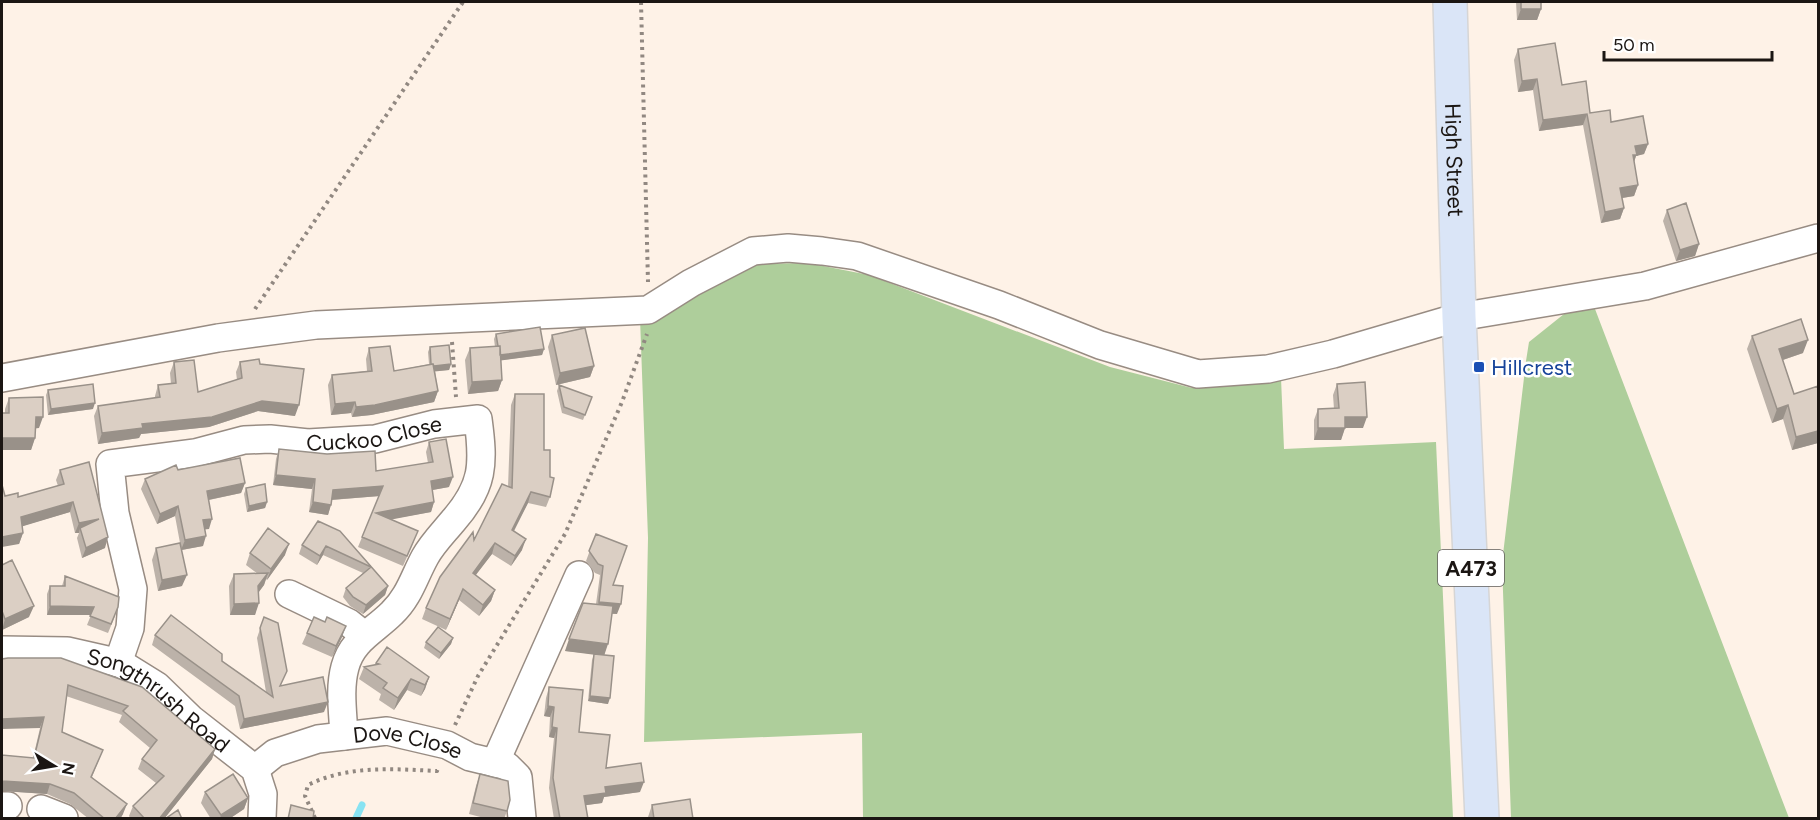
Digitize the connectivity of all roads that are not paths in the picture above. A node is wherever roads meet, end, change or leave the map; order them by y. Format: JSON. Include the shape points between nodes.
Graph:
{"nodes":[{"id":1,"x":1450,"y":2,"type":"edge"},
{"id":2,"x":1818,"y":238,"type":"edge"},
{"id":3,"x":1459,"y":317,"type":"junction"},
{"id":4,"x":2,"y":378,"type":"edge"},
{"id":5,"x":579,"y":575,"type":"dead end"},
{"id":6,"x":289,"y":594,"type":"dead end"},
{"id":7,"x":364,"y":635,"type":"junction"},
{"id":8,"x":2,"y":650,"type":"edge"},
{"id":9,"x":118,"y":663,"type":"junction"},
{"id":10,"x":344,"y":736,"type":"junction"},
{"id":11,"x":495,"y":763,"type":"junction"},
{"id":12,"x":255,"y":769,"type":"junction"},
{"id":13,"x":262,"y":819,"type":"edge"},
{"id":14,"x":522,"y":819,"type":"edge"},
{"id":15,"x":1482,"y":819,"type":"edge"}],
"edges":[{"from":1,"to":3,"type":"main road","name":"High Street","number":"A473"},
{"from":2,"to":3,"type":"street","via":[[1645,286]]},
{"from":3,"to":4,"type":"street","via":[[1268,369],[1198,374],[1100,345],[857,256],[788,248],[753,251],[648,310],[316,326],[236,336]]},
{"from":3,"to":15,"type":"main road","number":"A473"},
{"from":5,"to":11,"type":"street"},
{"from":6,"to":7,"type":"street","via":[[349,623]]},
{"from":7,"to":9,"type":"street","name":"Cuckoo Close","via":[[393,612],[409,592],[425,556],[478,486],[482,446],[478,419],[434,424],[375,439],[308,443],[244,440],[195,453],[110,464],[115,513],[133,589],[130,628]]},
{"from":7,"to":10,"type":"street","name":"Cuckoo Close","via":[[356,642],[345,666]]},
{"from":8,"to":9,"type":"street","name":"Songthrush Road","via":[[67,651]]},
{"from":9,"to":12,"type":"street","name":"Songthrush Road","via":[[157,686],[191,719]]},
{"from":10,"to":11,"type":"street","name":"Dove Close","via":[[387,731]]},
{"from":10,"to":12,"type":"street","name":"Dove Close","via":[[318,739],[275,753]]},
{"from":11,"to":14,"type":"street","name":"Dove Close","via":[[507,766],[518,777]]},
{"from":12,"to":13,"type":"street","name":"Songthrush Road","via":[[264,794]]}]}
